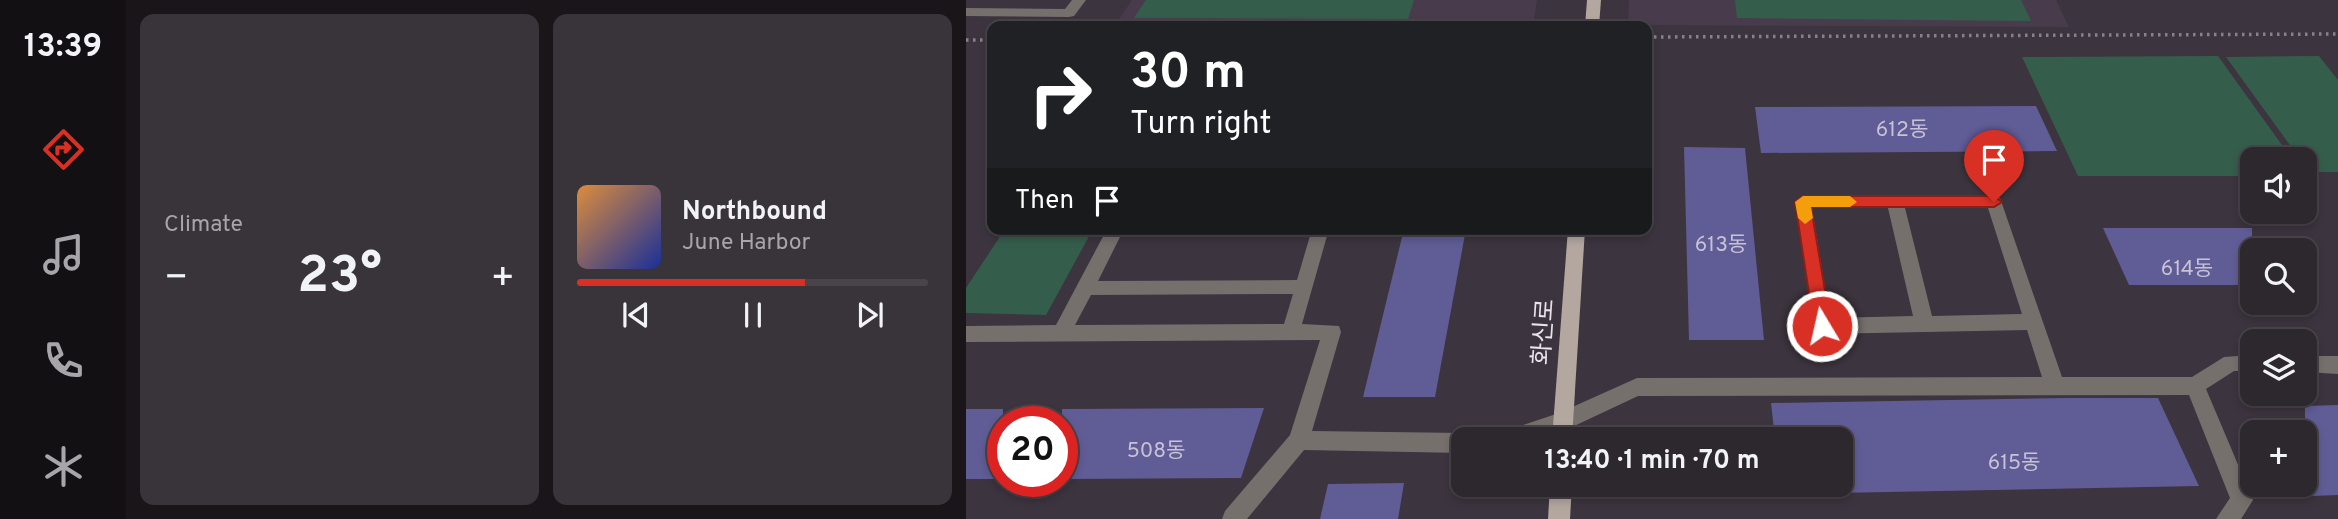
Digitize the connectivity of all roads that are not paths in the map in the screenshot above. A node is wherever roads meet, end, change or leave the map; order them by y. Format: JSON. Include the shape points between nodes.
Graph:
{"nodes":[{"id":1,"x":1079,"y":0,"type":"edge"},
{"id":2,"x":1594,"y":0,"type":"edge"},
{"id":3,"x":966,"y":12,"type":"edge"},
{"id":4,"x":1592,"y":21,"type":"edge"},
{"id":5,"x":1895,"y":202,"type":"junction"},
{"id":6,"x":1113,"y":235,"type":"edge"},
{"id":7,"x":1319,"y":235,"type":"edge"},
{"id":8,"x":1577,"y":235,"type":"edge"},
{"id":9,"x":1303,"y":287,"type":"junction"},
{"id":10,"x":1086,"y":288,"type":"junction"},
{"id":11,"x":2034,"y":322,"type":"junction"},
{"id":12,"x":1924,"y":323,"type":"junction"},
{"id":13,"x":1291,"y":331,"type":"junction"},
{"id":14,"x":1062,"y":333,"type":"junction"},
{"id":15,"x":966,"y":334,"type":"edge"},
{"id":16,"x":2240,"y":363,"type":"edge"},
{"id":17,"x":2317,"y":364,"type":"edge"},
{"id":18,"x":2338,"y":365,"type":"edge"},
{"id":19,"x":2055,"y":386,"type":"junction"},
{"id":20,"x":2195,"y":386,"type":"junction"},
{"id":21,"x":1563,"y":427,"type":"edge"},
{"id":22,"x":1568,"y":427,"type":"edge"},
{"id":23,"x":1299,"y":440,"type":"junction"},
{"id":24,"x":1451,"y":443,"type":"edge"},
{"id":25,"x":1560,"y":497,"type":"edge"},
{"id":26,"x":1233,"y":519,"type":"edge"},
{"id":27,"x":1559,"y":519,"type":"edge"},
{"id":28,"x":2227,"y":519,"type":"edge"}],
"edges":[{"from":1,"to":3,"type":"lane","via":[[1069,13]]},
{"from":2,"to":4,"type":"main road"},
{"from":5,"to":11,"type":"lane","via":[[1994,202]]},
{"from":5,"to":12,"type":"lane"},
{"from":5,"to":12,"type":"lane","via":[[1803,202],[1822,326]]},
{"from":6,"to":10,"type":"lane"},
{"from":7,"to":9,"type":"lane"},
{"from":8,"to":21,"type":"main road","name":"화신로"},
{"from":9,"to":10,"type":"lane"},
{"from":9,"to":13,"type":"lane"},
{"from":10,"to":14,"type":"lane"},
{"from":11,"to":12,"type":"lane"},
{"from":11,"to":19,"type":"lane"},
{"from":13,"to":14,"type":"lane"},
{"from":13,"to":23,"type":"lane","via":[[1332,332]]},
{"from":14,"to":15,"type":"lane"},
{"from":16,"to":20,"type":"lane","via":[[2231,363]]},
{"from":17,"to":18,"type":"lane"},
{"from":19,"to":20,"type":"lane"},
{"from":19,"to":22,"type":"lane","via":[[1637,387]]},
{"from":20,"to":28,"type":"lane","via":[[2242,500]]},
{"from":23,"to":24,"type":"lane"},
{"from":23,"to":26,"type":"lane"},
{"from":25,"to":27,"type":"main road"}]}
